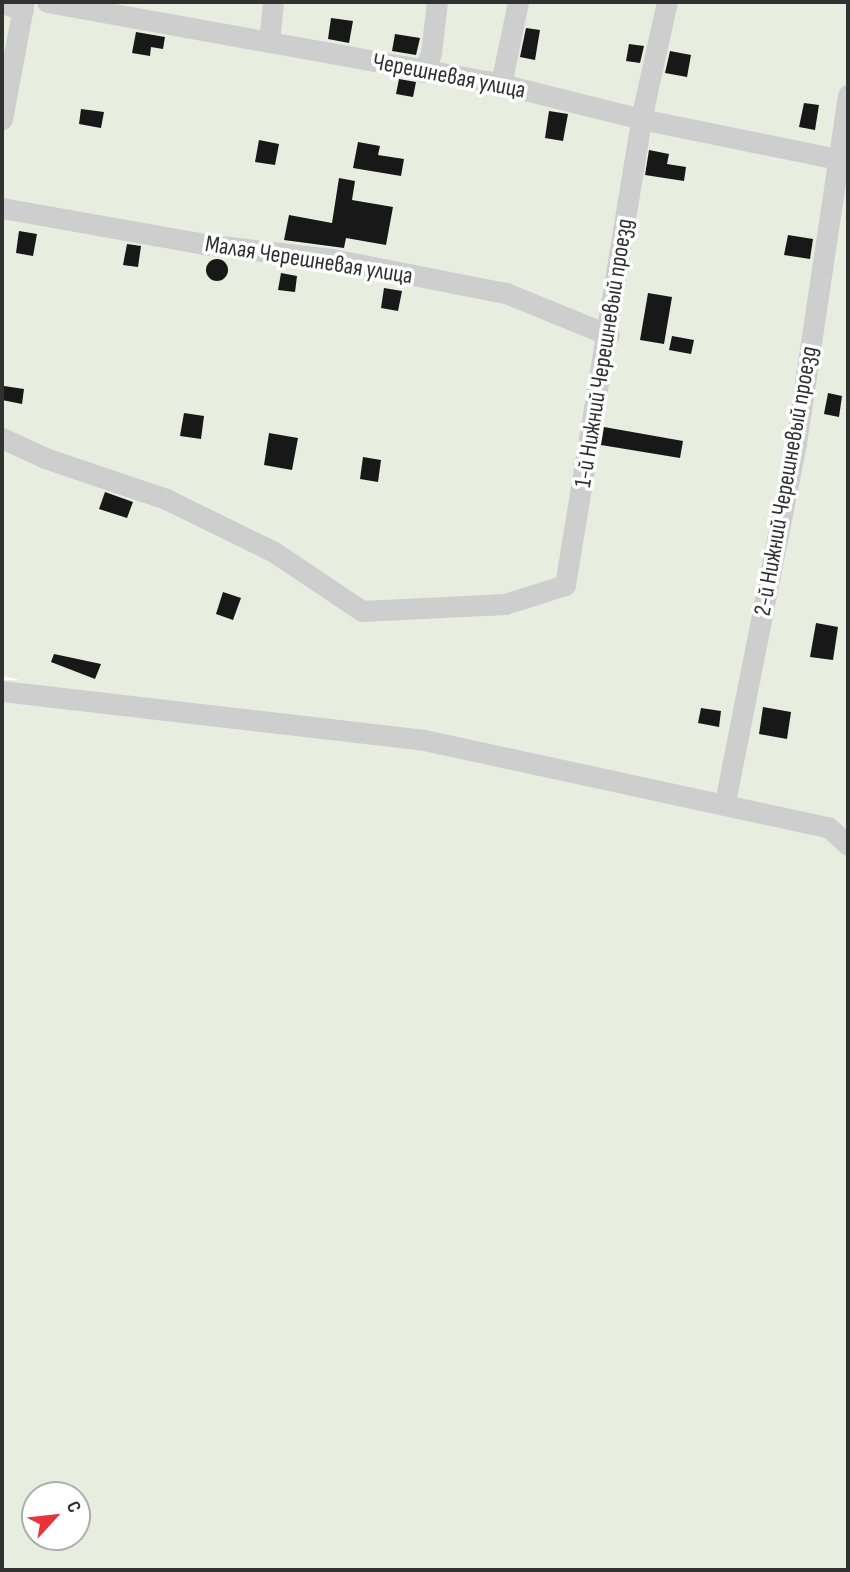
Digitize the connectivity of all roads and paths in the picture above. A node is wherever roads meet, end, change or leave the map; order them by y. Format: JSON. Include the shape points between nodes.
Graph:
{"nodes":[{"id":1,"x":47,"y":2,"type":"edge"},
{"id":2,"x":273,"y":2,"type":"edge"},
{"id":3,"x":438,"y":2,"type":"edge"},
{"id":4,"x":518,"y":2,"type":"edge"},
{"id":5,"x":667,"y":2,"type":"edge"},
{"id":6,"x":2,"y":3,"type":"edge"},
{"id":7,"x":24,"y":6,"type":"edge"},
{"id":8,"x":137,"y":9,"type":"edge"},
{"id":9,"x":269,"y":42,"type":"junction"},
{"id":10,"x":423,"y":72,"type":"junction"},
{"id":11,"x":500,"y":84,"type":"junction"},
{"id":12,"x":848,"y":94,"type":"edge"},
{"id":13,"x":2,"y":119,"type":"edge"},
{"id":14,"x":641,"y":119,"type":"junction"},
{"id":15,"x":843,"y":160,"type":"edge"},
{"id":16,"x":2,"y":208,"type":"edge"},
{"id":17,"x":609,"y":335,"type":"junction"},
{"id":18,"x":2,"y":438,"type":"edge"},
{"id":19,"x":2,"y":691,"type":"edge"},
{"id":20,"x":725,"y":802,"type":"junction"},
{"id":21,"x":848,"y":845,"type":"edge"}],
"edges":[{"from":1,"to":8,"type":"lane","name":"Черешневая улица"},
{"from":2,"to":9,"type":"lane"},
{"from":3,"to":10,"type":"lane","via":[[431,53]]},
{"from":4,"to":11,"type":"lane"},
{"from":5,"to":14,"type":"lane","name":"1-й Нижний Черешневый проезд"},
{"from":6,"to":7,"type":"lane"},
{"from":7,"to":13,"type":"lane"},
{"from":8,"to":9,"type":"lane","name":"Черешневая улица"},
{"from":9,"to":10,"type":"lane","name":"Черешневая улица"},
{"from":10,"to":11,"type":"lane","name":"Черешневая улица"},
{"from":11,"to":14,"type":"lane","name":"Черешневая улица"},
{"from":12,"to":15,"type":"lane","name":"2-й Нижний Черешневый проезд"},
{"from":14,"to":15,"type":"lane","name":"Черешневая улица"},
{"from":14,"to":17,"type":"lane","name":"1-й Нижний Черешневый проезд"},
{"from":15,"to":20,"type":"lane","name":"2-й Нижний Черешневый проезд","via":[[796,443]]},
{"from":16,"to":17,"type":"lane","name":"Малая Черешневая улица","via":[[204,244],[332,259],[506,293]]},
{"from":17,"to":18,"type":"lane","name":"1-й Нижний Черешневый проезд","via":[[565,586],[505,604],[362,611],[274,552],[178,505]]},
{"from":19,"to":20,"type":"lane","via":[[424,740]]},
{"from":20,"to":21,"type":"lane","via":[[828,827]]}]}
